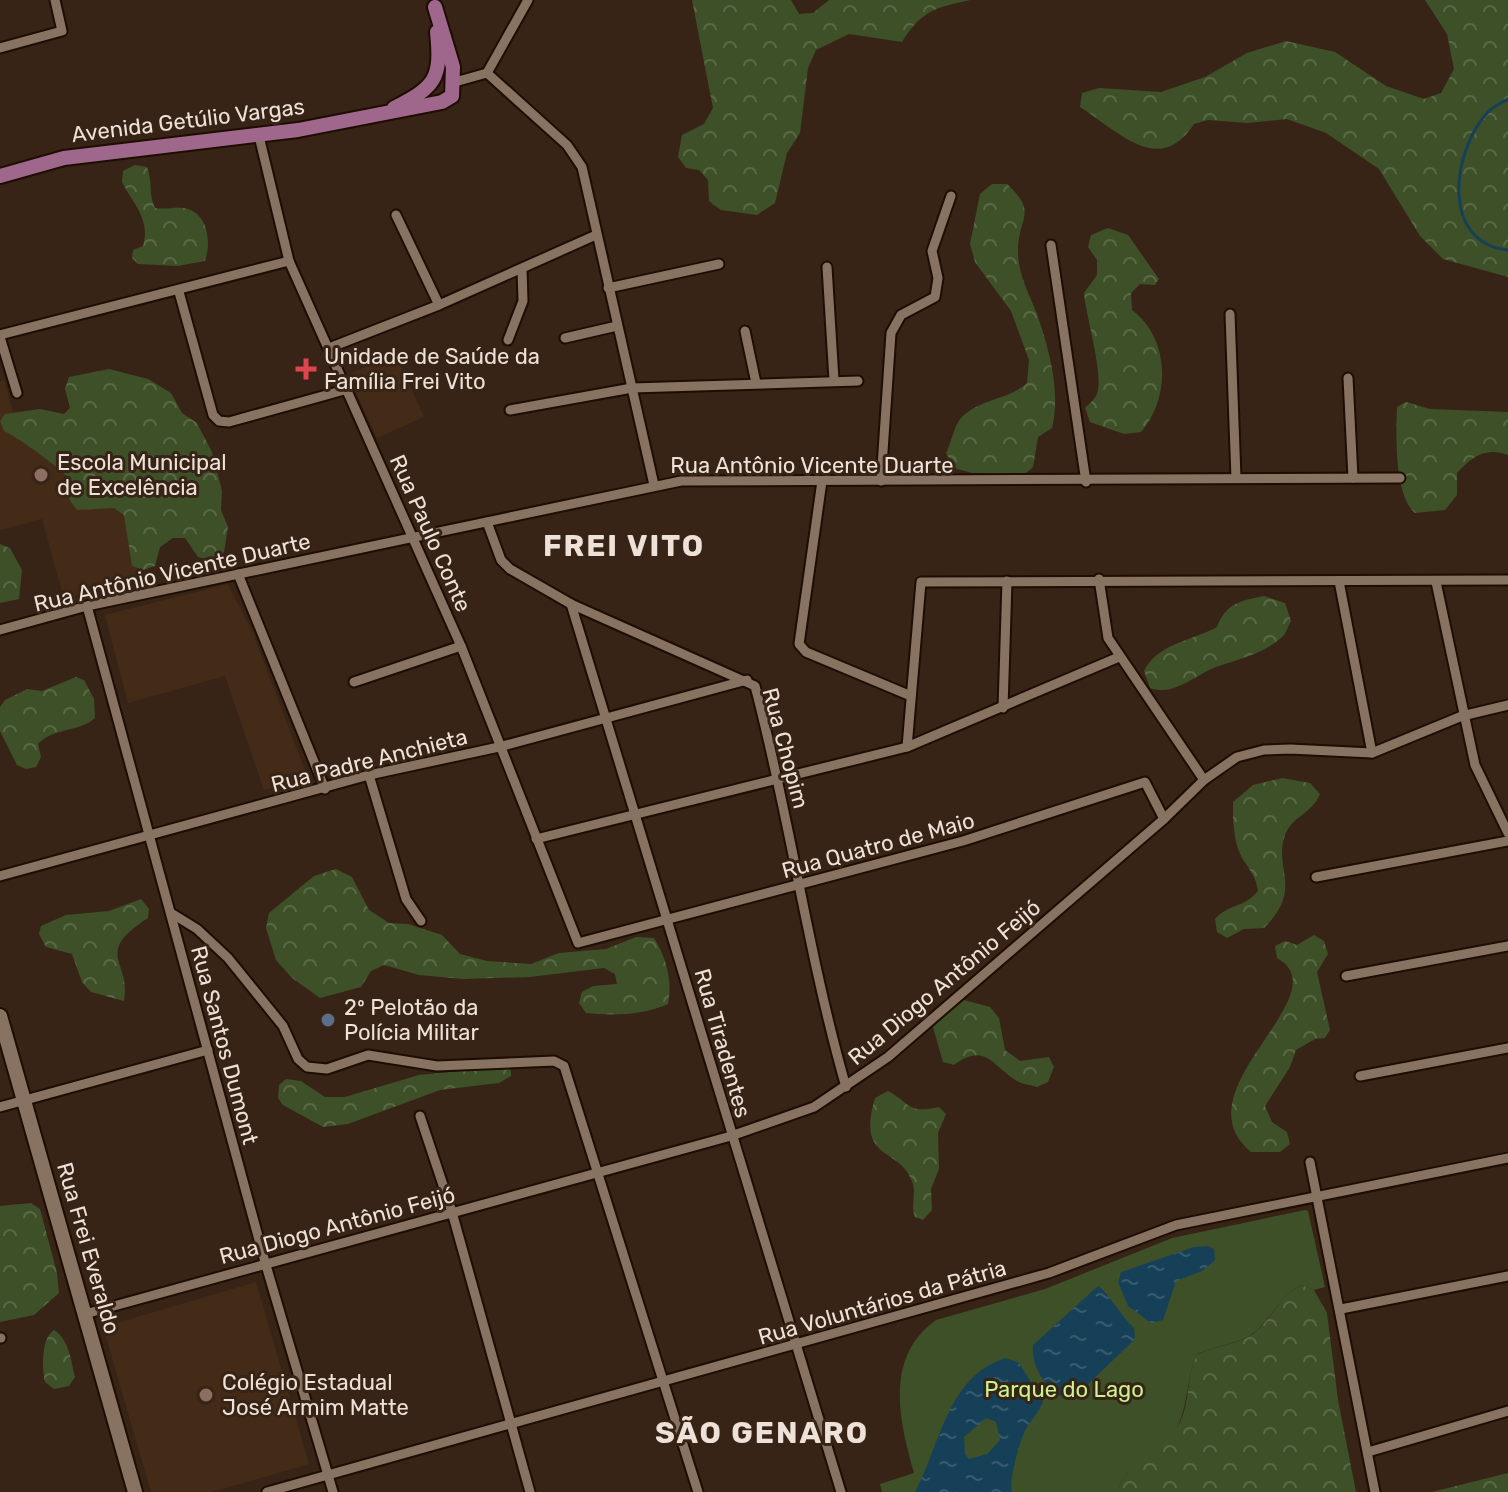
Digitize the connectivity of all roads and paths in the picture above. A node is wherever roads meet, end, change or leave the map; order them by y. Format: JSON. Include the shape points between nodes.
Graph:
{"nodes":[{"id":1,"x":55,"y":0,"type":"edge"},
{"id":2,"x":528,"y":0,"type":"edge"},
{"id":3,"x":434,"y":4,"type":"edge"},
{"id":4,"x":0,"y":48,"type":"edge"},
{"id":5,"x":487,"y":73,"type":"junction"},
{"id":6,"x":434,"y":81,"type":"junction"},
{"id":7,"x":455,"y":82,"type":"junction"},
{"id":8,"x":442,"y":102,"type":"junction"},
{"id":9,"x":383,"y":114,"type":"junction"},
{"id":10,"x":259,"y":136,"type":"junction"},
{"id":11,"x":0,"y":176,"type":"edge"},
{"id":12,"x":951,"y":196,"type":"dead end"},
{"id":13,"x":396,"y":215,"type":"dead end"},
{"id":14,"x":596,"y":235,"type":"junction"},
{"id":15,"x":1051,"y":245,"type":"dead end"},
{"id":16,"x":289,"y":261,"type":"junction"},
{"id":17,"x":719,"y":264,"type":"dead end"},
{"id":18,"x":827,"y":267,"type":"dead end"},
{"id":19,"x":522,"y":269,"type":"junction"},
{"id":20,"x":608,"y":288,"type":"junction"},
{"id":21,"x":179,"y":292,"type":"junction"},
{"id":22,"x":439,"y":305,"type":"junction"},
{"id":23,"x":1230,"y":314,"type":"dead end"},
{"id":24,"x":617,"y":326,"type":"junction"},
{"id":25,"x":745,"y":331,"type":"dead end"},
{"id":26,"x":0,"y":336,"type":"edge"},
{"id":27,"x":565,"y":338,"type":"dead end"},
{"id":28,"x":508,"y":340,"type":"dead end"},
{"id":29,"x":329,"y":348,"type":"junction"},
{"id":30,"x":5,"y":372,"type":"edge"},
{"id":31,"x":1348,"y":378,"type":"dead end"},
{"id":32,"x":834,"y":380,"type":"junction"},
{"id":33,"x":858,"y":381,"type":"dead end"},
{"id":34,"x":756,"y":383,"type":"junction"},
{"id":35,"x":632,"y":388,"type":"junction"},
{"id":36,"x":348,"y":389,"type":"junction"},
{"id":37,"x":17,"y":393,"type":"dead end"},
{"id":38,"x":510,"y":410,"type":"dead end"},
{"id":39,"x":1236,"y":478,"type":"junction"},
{"id":40,"x":1353,"y":478,"type":"junction"},
{"id":41,"x":1400,"y":478,"type":"dead end"},
{"id":42,"x":822,"y":481,"type":"junction"},
{"id":43,"x":881,"y":481,"type":"junction"},
{"id":44,"x":1086,"y":482,"type":"junction"},
{"id":45,"x":654,"y":485,"type":"junction"},
{"id":46,"x":487,"y":522,"type":"junction"},
{"id":47,"x":415,"y":538,"type":"junction"},
{"id":48,"x":238,"y":574,"type":"junction"},
{"id":49,"x":1099,"y":579,"type":"junction"},
{"id":50,"x":1508,"y":580,"type":"edge"},
{"id":51,"x":1007,"y":581,"type":"junction"},
{"id":52,"x":1339,"y":581,"type":"junction"},
{"id":53,"x":1436,"y":582,"type":"junction"},
{"id":54,"x":571,"y":604,"type":"junction"},
{"id":55,"x":87,"y":606,"type":"junction"},
{"id":56,"x":0,"y":630,"type":"edge"},
{"id":57,"x":461,"y":646,"type":"junction"},
{"id":58,"x":1119,"y":657,"type":"junction"},
{"id":59,"x":747,"y":680,"type":"junction"},
{"id":60,"x":354,"y":682,"type":"dead end"},
{"id":61,"x":911,"y":696,"type":"junction"},
{"id":62,"x":1508,"y":705,"type":"edge"},
{"id":63,"x":1003,"y":708,"type":"junction"},
{"id":64,"x":1462,"y":716,"type":"junction"},
{"id":65,"x":606,"y":717,"type":"junction"},
{"id":66,"x":499,"y":747,"type":"junction"},
{"id":67,"x":907,"y":747,"type":"junction"},
{"id":68,"x":1372,"y":753,"type":"junction"},
{"id":69,"x":369,"y":775,"type":"junction"},
{"id":70,"x":779,"y":778,"type":"junction"},
{"id":71,"x":1204,"y":780,"type":"junction"},
{"id":72,"x":325,"y":789,"type":"junction"},
{"id":73,"x":636,"y":814,"type":"junction"},
{"id":74,"x":1164,"y":819,"type":"junction"},
{"id":75,"x":1508,"y":833,"type":"edge"},
{"id":76,"x":149,"y":834,"type":"junction"},
{"id":77,"x":536,"y":839,"type":"junction"},
{"id":78,"x":1508,"y":841,"type":"edge"},
{"id":79,"x":0,"y":876,"type":"edge"},
{"id":80,"x":1316,"y":877,"type":"dead end"},
{"id":81,"x":798,"y":885,"type":"junction"},
{"id":82,"x":171,"y":913,"type":"junction"},
{"id":83,"x":421,"y":921,"type":"dead end"},
{"id":84,"x":668,"y":921,"type":"junction"},
{"id":85,"x":578,"y":943,"type":"joint"},
{"id":86,"x":1508,"y":946,"type":"edge"},
{"id":87,"x":1346,"y":976,"type":"dead end"},
{"id":88,"x":0,"y":1016,"type":"edge"},
{"id":89,"x":1508,"y":1048,"type":"edge"},
{"id":90,"x":208,"y":1050,"type":"junction"},
{"id":91,"x":1360,"y":1076,"type":"dead end"},
{"id":92,"x":846,"y":1087,"type":"junction"},
{"id":93,"x":24,"y":1101,"type":"junction"},
{"id":94,"x":0,"y":1107,"type":"edge"},
{"id":95,"x":420,"y":1116,"type":"dead end"},
{"id":96,"x":731,"y":1136,"type":"junction"},
{"id":97,"x":1508,"y":1158,"type":"edge"},
{"id":98,"x":1310,"y":1162,"type":"dead end"},
{"id":99,"x":597,"y":1172,"type":"junction"},
{"id":100,"x":1317,"y":1196,"type":"junction"},
{"id":101,"x":452,"y":1212,"type":"junction"},
{"id":102,"x":265,"y":1262,"type":"junction"},
{"id":103,"x":1508,"y":1276,"type":"edge"},
{"id":104,"x":1341,"y":1309,"type":"junction"},
{"id":105,"x":85,"y":1314,"type":"junction"},
{"id":106,"x":795,"y":1346,"type":"junction"},
{"id":107,"x":665,"y":1383,"type":"junction"},
{"id":108,"x":1508,"y":1411,"type":"edge"},
{"id":109,"x":512,"y":1426,"type":"junction"},
{"id":110,"x":1368,"y":1452,"type":"junction"},
{"id":111,"x":328,"y":1474,"type":"junction"},
{"id":112,"x":135,"y":1492,"type":"edge"},
{"id":113,"x":267,"y":1492,"type":"edge"},
{"id":114,"x":333,"y":1492,"type":"edge"},
{"id":115,"x":530,"y":1492,"type":"edge"},
{"id":116,"x":698,"y":1492,"type":"edge"},
{"id":117,"x":841,"y":1492,"type":"edge"},
{"id":118,"x":1375,"y":1492,"type":"edge"}],
"edges":[{"from":1,"to":4,"type":"street","via":[[62,31]]},
{"from":2,"to":5,"type":"street"},
{"from":3,"to":6,"type":"main road","via":[[439,48]]},
{"from":3,"to":7,"type":"main road"},
{"from":5,"to":7,"type":"street"},
{"from":5,"to":14,"type":"street","via":[[567,145],[582,167]]},
{"from":6,"to":7,"type":"main road","via":[[446,75]]},
{"from":6,"to":8,"type":"main road"},
{"from":6,"to":9,"type":"main road","name":"Avenida Getúlio Vargas"},
{"from":7,"to":8,"type":"main road","via":[[452,96]]},
{"from":8,"to":9,"type":"main road","name":"Avenida Getúlio Vargas"},
{"from":9,"to":10,"type":"main road","name":"Avenida Getúlio Vargas"},
{"from":10,"to":11,"type":"main road","name":"Avenida Getúlio Vargas","via":[[64,158]]},
{"from":10,"to":16,"type":"street","name":"Rua Paulo Conte"},
{"from":12,"to":43,"type":"street","via":[[932,251],[938,278],[935,297],[901,315],[891,333]]},
{"from":13,"to":22,"type":"street"},
{"from":14,"to":19,"type":"street"},
{"from":14,"to":20,"type":"street"},
{"from":15,"to":44,"type":"street"},
{"from":16,"to":21,"type":"street"},
{"from":16,"to":29,"type":"street","name":"Rua Paulo Conte"},
{"from":17,"to":20,"type":"street"},
{"from":18,"to":32,"type":"street"},
{"from":19,"to":22,"type":"street"},
{"from":19,"to":28,"type":"street","via":[[523,301]]},
{"from":20,"to":24,"type":"street"},
{"from":21,"to":26,"type":"street"},
{"from":21,"to":36,"type":"street","via":[[219,421]]},
{"from":22,"to":29,"type":"street"},
{"from":23,"to":39,"type":"street"},
{"from":24,"to":27,"type":"street"},
{"from":24,"to":35,"type":"street"},
{"from":25,"to":34,"type":"street"},
{"from":26,"to":30,"type":"street"},
{"from":29,"to":36,"type":"street","name":"Rua Paulo Conte"},
{"from":30,"to":37,"type":"street"},
{"from":31,"to":40,"type":"street"},
{"from":32,"to":33,"type":"street"},
{"from":32,"to":34,"type":"street"},
{"from":34,"to":35,"type":"street"},
{"from":35,"to":38,"type":"street"},
{"from":35,"to":45,"type":"street"},
{"from":36,"to":47,"type":"street","name":"Rua Paulo Conte"},
{"from":39,"to":40,"type":"street","name":"Rua Antônio Vicente Duarte"},
{"from":39,"to":44,"type":"street","name":"Rua Antônio Vicente Duarte"},
{"from":40,"to":41,"type":"street","name":"Rua Antônio Vicente Duarte"},
{"from":42,"to":43,"type":"street","name":"Rua Antônio Vicente Duarte"},
{"from":42,"to":45,"type":"street","name":"Rua Antônio Vicente Duarte"},
{"from":42,"to":61,"type":"street","via":[[799,644],[806,652]]},
{"from":43,"to":44,"type":"street","name":"Rua Antônio Vicente Duarte"},
{"from":45,"to":46,"type":"street","name":"Rua Antônio Vicente Duarte"},
{"from":46,"to":47,"type":"street","name":"Rua Antônio Vicente Duarte"},
{"from":46,"to":54,"type":"street","name":"Rua Chopim","via":[[501,560],[510,569]]},
{"from":47,"to":48,"type":"street","name":"Rua Antônio Vicente Duarte"},
{"from":47,"to":57,"type":"street","name":"Rua Paulo Conte"},
{"from":48,"to":55,"type":"street","name":"Rua Antônio Vicente Duarte"},
{"from":48,"to":72,"type":"street"},
{"from":49,"to":51,"type":"street"},
{"from":49,"to":52,"type":"street"},
{"from":49,"to":58,"type":"street","via":[[1105,626]]},
{"from":50,"to":53,"type":"street"},
{"from":51,"to":61,"type":"street","via":[[921,582]]},
{"from":51,"to":63,"type":"street"},
{"from":52,"to":53,"type":"street"},
{"from":52,"to":68,"type":"street"},
{"from":53,"to":64,"type":"street"},
{"from":54,"to":59,"type":"street","name":"Rua Chopim"},
{"from":54,"to":65,"type":"street","name":"Rua Tiradentes"},
{"from":55,"to":56,"type":"street","name":"Rua Antônio Vicente Duarte"},
{"from":55,"to":76,"type":"street","name":"Rua Santos Dumont"},
{"from":57,"to":60,"type":"street"},
{"from":57,"to":66,"type":"street","name":"Rua Paulo Conte"},
{"from":58,"to":63,"type":"street"},
{"from":58,"to":71,"type":"street"},
{"from":59,"to":65,"type":"street","name":"Rua Padre Anchieta"},
{"from":59,"to":70,"type":"street","name":"Rua Chopim","via":[[755,686]]},
{"from":61,"to":67,"type":"street"},
{"from":62,"to":64,"type":"street","name":"Rua Diogo Antônio Feijó"},
{"from":63,"to":67,"type":"street"},
{"from":64,"to":68,"type":"street","name":"Rua Diogo Antônio Feijó"},
{"from":64,"to":75,"type":"street","via":[[1475,765]]},
{"from":65,"to":66,"type":"street","name":"Rua Padre Anchieta"},
{"from":65,"to":73,"type":"street","name":"Rua Tiradentes"},
{"from":66,"to":69,"type":"street","name":"Rua Padre Anchieta"},
{"from":66,"to":77,"type":"street","name":"Rua Paulo Conte"},
{"from":67,"to":70,"type":"street"},
{"from":68,"to":71,"type":"street","name":"Rua Diogo Antônio Feijó","via":[[1264,750],[1237,757]]},
{"from":69,"to":72,"type":"street","name":"Rua Padre Anchieta"},
{"from":69,"to":83,"type":"street","via":[[406,899]]},
{"from":70,"to":73,"type":"street"},
{"from":70,"to":81,"type":"street","name":"Rua Chopim"},
{"from":71,"to":74,"type":"street","name":"Rua Diogo Antônio Feijó"},
{"from":72,"to":76,"type":"street","name":"Rua Padre Anchieta"},
{"from":73,"to":77,"type":"street"},
{"from":73,"to":84,"type":"street","name":"Rua Tiradentes"},
{"from":74,"to":81,"type":"street","name":"Rua Quatro de Maio","via":[[1145,782],[994,832]]},
{"from":74,"to":92,"type":"street","name":"Rua Diogo Antônio Feijó","via":[[888,1057]]},
{"from":76,"to":79,"type":"street","name":"Rua Padre Anchieta"},
{"from":76,"to":82,"type":"street","name":"Rua Santos Dumont"},
{"from":77,"to":85,"type":"street","name":"Rua Paulo Conte"},
{"from":78,"to":80,"type":"street"},
{"from":81,"to":84,"type":"street","name":"Rua Quatro de Maio"},
{"from":81,"to":92,"type":"street","name":"Rua Chopim"},
{"from":82,"to":90,"type":"street","name":"Rua Santos Dumont"},
{"from":82,"to":99,"type":"street","via":[[228,958],[283,1026],[307,1067],[327,1069],[368,1055],[437,1066],[554,1061],[564,1066]]},
{"from":84,"to":85,"type":"street","name":"Rua Quatro de Maio"},
{"from":84,"to":96,"type":"street","name":"Rua Tiradentes"},
{"from":86,"to":87,"type":"street"},
{"from":88,"to":93,"type":"street","name":"Rua Frei Everaldo"},
{"from":89,"to":91,"type":"street"},
{"from":90,"to":93,"type":"street"},
{"from":90,"to":102,"type":"street","name":"Rua Santos Dumont"},
{"from":92,"to":96,"type":"street","name":"Rua Diogo Antônio Feijó","via":[[814,1107]]},
{"from":93,"to":94,"type":"street"},
{"from":93,"to":105,"type":"street","name":"Rua Frei Everaldo"},
{"from":95,"to":101,"type":"street"},
{"from":96,"to":99,"type":"street","name":"Rua Diogo Antônio Feijó"},
{"from":96,"to":106,"type":"street","name":"Rua Tiradentes"},
{"from":97,"to":100,"type":"street","name":"Rua Voluntários da Pátria"},
{"from":98,"to":100,"type":"street"},
{"from":99,"to":101,"type":"street","name":"Rua Diogo Antônio Feijó"},
{"from":99,"to":107,"type":"street"},
{"from":100,"to":104,"type":"street"},
{"from":100,"to":106,"type":"street","name":"Rua Voluntários da Pátria","via":[[1176,1225],[1049,1273]]},
{"from":101,"to":102,"type":"street","name":"Rua Diogo Antônio Feijó"},
{"from":101,"to":109,"type":"street"},
{"from":102,"to":105,"type":"street","name":"Rua Diogo Antônio Feijó"},
{"from":102,"to":111,"type":"street","name":"Rua Santos Dumont"},
{"from":103,"to":104,"type":"street"},
{"from":104,"to":110,"type":"street"},
{"from":105,"to":112,"type":"street","name":"Rua Frei Everaldo"},
{"from":106,"to":107,"type":"street","name":"Rua Voluntários da Pátria"},
{"from":106,"to":117,"type":"street","name":"Rua Tiradentes"},
{"from":107,"to":109,"type":"street","name":"Rua Voluntários da Pátria"},
{"from":107,"to":116,"type":"street"},
{"from":108,"to":110,"type":"street"},
{"from":109,"to":111,"type":"street","name":"Rua Voluntários da Pátria"},
{"from":109,"to":115,"type":"street"},
{"from":110,"to":118,"type":"street"},
{"from":111,"to":113,"type":"street","name":"Rua Voluntários da Pátria"},
{"from":111,"to":114,"type":"street","name":"Rua Santos Dumont"}]}
